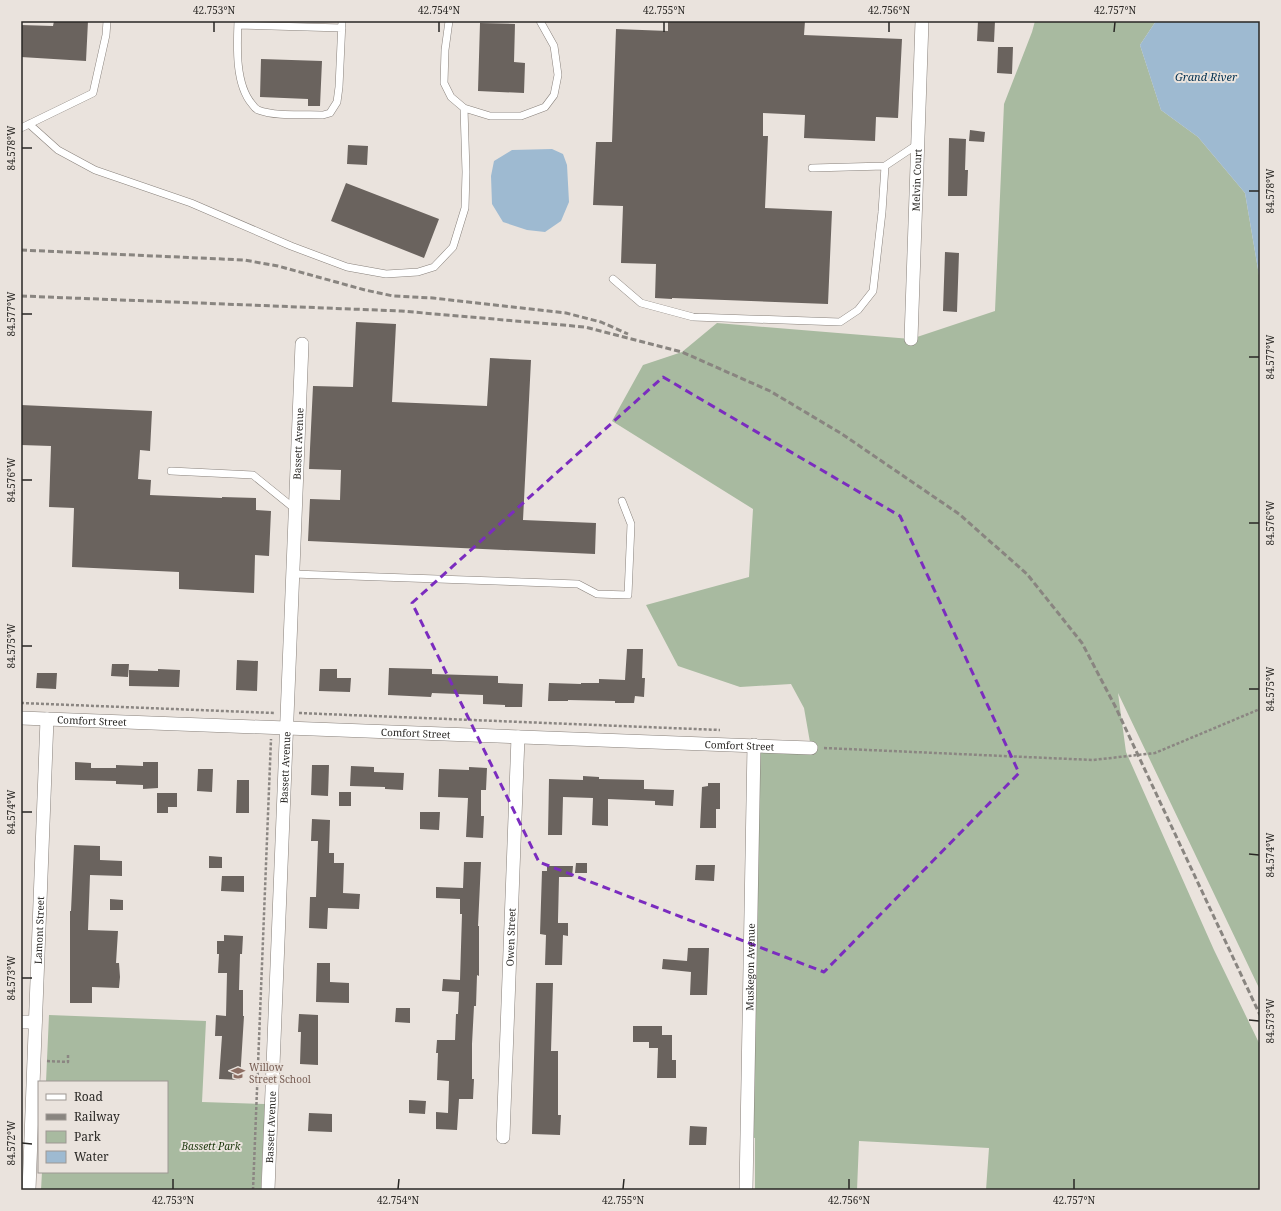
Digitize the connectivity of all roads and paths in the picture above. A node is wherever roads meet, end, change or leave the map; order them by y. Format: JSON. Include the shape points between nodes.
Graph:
{"nodes":[{"id":1,"x":107,"y":21,"type":"edge"},
{"id":2,"x":449,"y":21,"type":"edge"},
{"id":3,"x":540,"y":21,"type":"edge"},
{"id":4,"x":922,"y":21,"type":"edge"},
{"id":5,"x":238,"y":23,"type":"edge"},
{"id":6,"x":342,"y":24,"type":"edge"},
{"id":7,"x":464,"y":108,"type":"junction"},
{"id":8,"x":29,"y":124,"type":"junction"},
{"id":9,"x":21,"y":128,"type":"edge"},
{"id":10,"x":918,"y":144,"type":"junction"},
{"id":11,"x":885,"y":166,"type":"junction"},
{"id":12,"x":812,"y":168,"type":"dead end"},
{"id":13,"x":613,"y":279,"type":"dead end"},
{"id":14,"x":911,"y":339,"type":"dead end"},
{"id":15,"x":302,"y":344,"type":"dead end"},
{"id":16,"x":171,"y":470,"type":"dead end"},
{"id":17,"x":622,"y":501,"type":"dead end"},
{"id":18,"x":295,"y":509,"type":"junction"},
{"id":19,"x":292,"y":574,"type":"junction"},
{"id":20,"x":21,"y":703,"type":"edge"},
{"id":21,"x":1260,"y":709,"type":"edge"},
{"id":22,"x":272,"y":712,"type":"junction"},
{"id":23,"x":287,"y":713,"type":"junction"},
{"id":24,"x":21,"y":718,"type":"edge"},
{"id":25,"x":47,"y":719,"type":"junction"},
{"id":26,"x":271,"y":727,"type":"junction"},
{"id":27,"x":286,"y":728,"type":"junction"},
{"id":28,"x":720,"y":730,"type":"dead end"},
{"id":29,"x":518,"y":737,"type":"junction"},
{"id":30,"x":754,"y":745,"type":"junction"},
{"id":31,"x":811,"y":748,"type":"joint"},
{"id":32,"x":21,"y":1022,"type":"edge"},
{"id":33,"x":35,"y":1022,"type":"junction"},
{"id":34,"x":68,"y":1054,"type":"dead end"},
{"id":35,"x":46,"y":1061,"type":"dead end"},
{"id":36,"x":503,"y":1137,"type":"dead end"},
{"id":37,"x":28,"y":1190,"type":"edge"},
{"id":38,"x":253,"y":1190,"type":"edge"},
{"id":39,"x":268,"y":1190,"type":"edge"},
{"id":40,"x":746,"y":1190,"type":"edge"}],
"edges":[{"from":1,"to":8,"type":"lane","via":[[93,93]]},
{"from":2,"to":7,"type":"lane","via":[[444,83],[451,98]]},
{"from":3,"to":7,"type":"lane","via":[[554,46],[558,75],[554,96],[545,107],[521,116],[490,116]]},
{"from":4,"to":10,"type":"street","name":"Melvin Court"},
{"from":5,"to":6,"type":"lane"},
{"from":5,"to":6,"type":"lane","via":[[237,44],[241,82],[248,100],[257,110],[323,115],[330,113],[337,102]]},
{"from":7,"to":8,"type":"lane","via":[[465,208],[454,247],[434,267],[418,272],[386,274],[346,267],[191,203],[96,170],[58,150]]},
{"from":8,"to":9,"type":"lane"},
{"from":10,"to":11,"type":"lane"},
{"from":10,"to":14,"type":"street","name":"Melvin Court"},
{"from":11,"to":12,"type":"lane"},
{"from":11,"to":13,"type":"lane","via":[[873,291],[858,310],[840,322],[693,317],[641,303]]},
{"from":15,"to":18,"type":"street","name":"Bassett Avenue"},
{"from":16,"to":18,"type":"lane","via":[[253,475]]},
{"from":17,"to":19,"type":"lane","via":[[631,524],[628,595],[597,594],[578,584]]},
{"from":18,"to":19,"type":"street","name":"Bassett Avenue"},
{"from":19,"to":23,"type":"street","name":"Bassett Avenue"},
{"from":20,"to":22,"type":"path"},
{"from":21,"to":31,"type":"path","via":[[1154,753],[1093,760]]},
{"from":22,"to":23,"type":"path"},
{"from":22,"to":26,"type":"path"},
{"from":23,"to":27,"type":"street","name":"Bassett Avenue"},
{"from":23,"to":28,"type":"path"},
{"from":24,"to":25,"type":"street","name":"Comfort Street"},
{"from":25,"to":26,"type":"street","name":"Comfort Street"},
{"from":25,"to":33,"type":"street","name":"Lamont Street"},
{"from":26,"to":27,"type":"street","name":"Comfort Street"},
{"from":26,"to":38,"type":"path"},
{"from":27,"to":29,"type":"street","name":"Comfort Street"},
{"from":27,"to":39,"type":"street","name":"Bassett Avenue"},
{"from":29,"to":30,"type":"street","name":"Comfort Street"},
{"from":29,"to":36,"type":"street","name":"Owen Street"},
{"from":30,"to":31,"type":"street","name":"Comfort Street"},
{"from":30,"to":40,"type":"street","name":"Muskegon Avenue"},
{"from":32,"to":33,"type":"street"},
{"from":33,"to":37,"type":"street","name":"Lamont Street"},
{"from":34,"to":35,"type":"path","via":[[68,1062]]}]}
